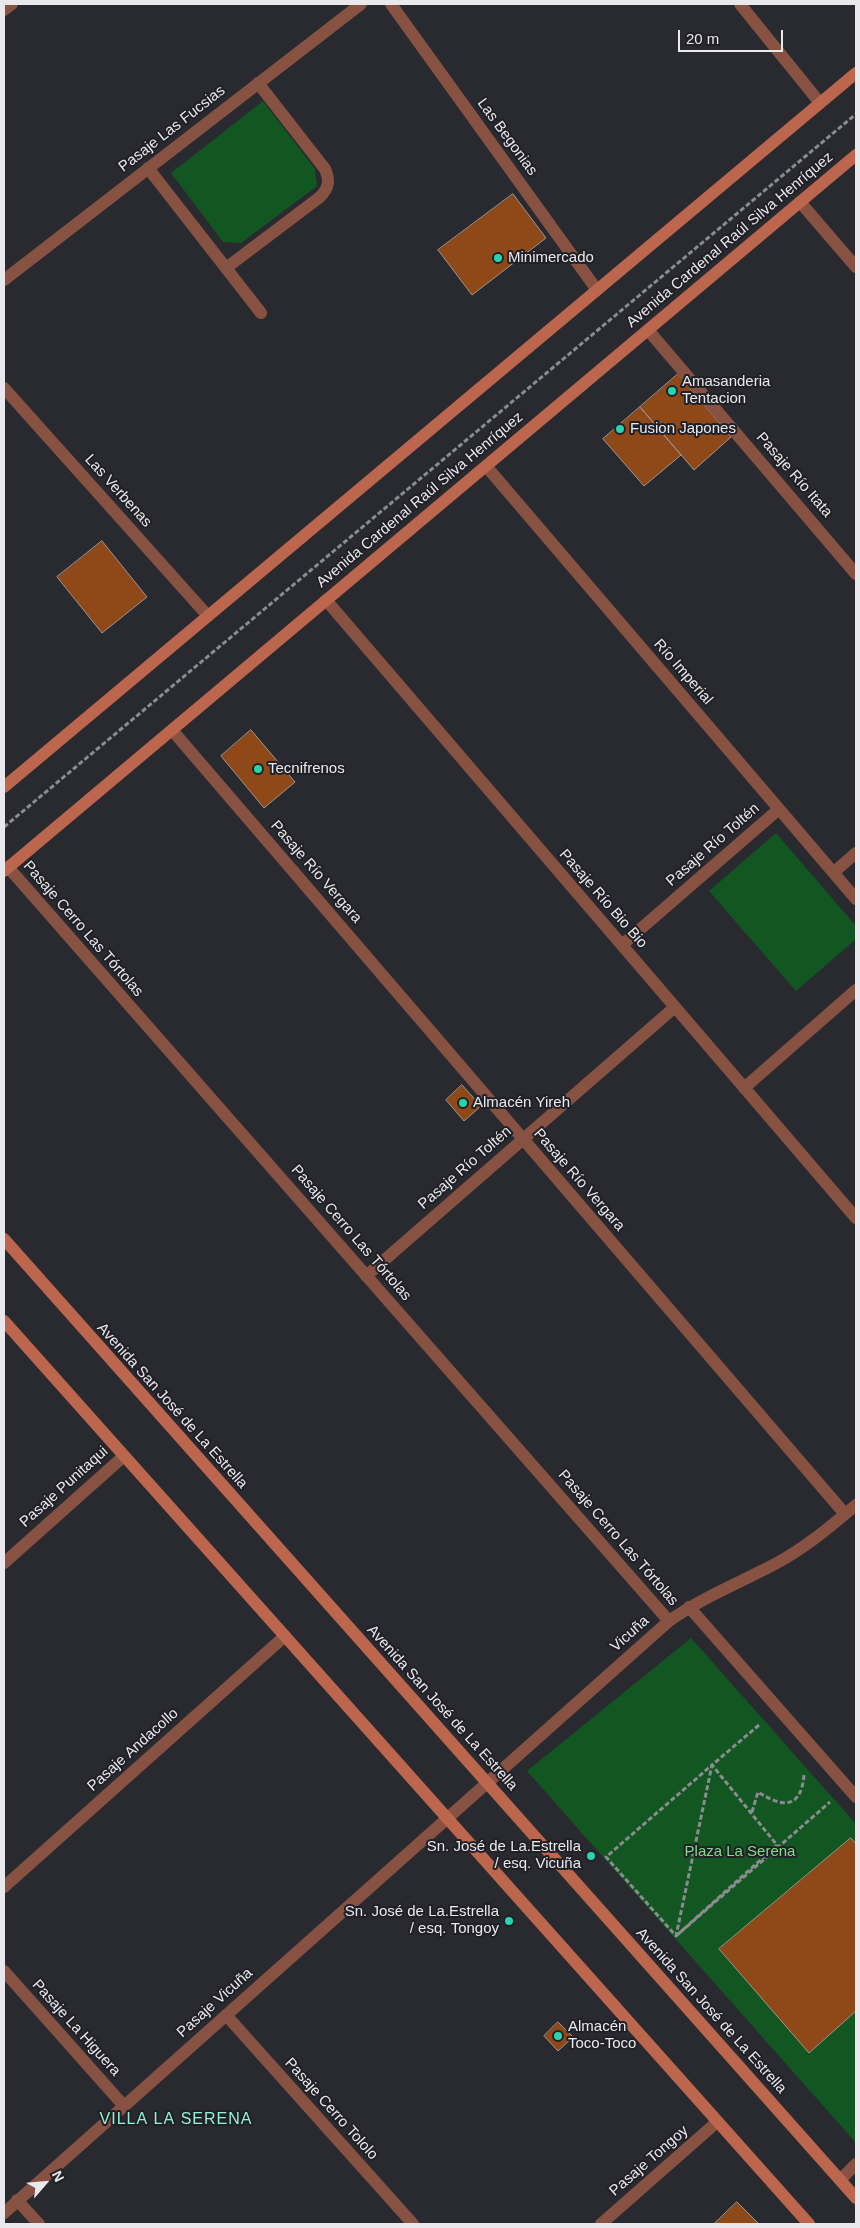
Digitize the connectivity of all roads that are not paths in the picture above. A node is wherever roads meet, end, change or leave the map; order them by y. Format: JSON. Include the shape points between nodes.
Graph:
{"nodes":[{"id":1,"x":12,"y":4,"type":"edge"},
{"id":2,"x":361,"y":4,"type":"edge"},
{"id":3,"x":391,"y":4,"type":"edge"},
{"id":4,"x":740,"y":4,"type":"edge"},
{"id":5,"x":4,"y":10,"type":"edge"},
{"id":6,"x":856,"y":73,"type":"edge"},
{"id":7,"x":258,"y":83,"type":"junction"},
{"id":8,"x":820,"y":103,"type":"junction"},
{"id":9,"x":856,"y":155,"type":"edge"},
{"id":10,"x":148,"y":168,"type":"junction"},
{"id":11,"x":800,"y":202,"type":"junction"},
{"id":12,"x":856,"y":267,"type":"edge"},
{"id":13,"x":226,"y":268,"type":"junction"},
{"id":14,"x":4,"y":280,"type":"edge"},
{"id":15,"x":597,"y":290,"type":"junction"},
{"id":16,"x":261,"y":313,"type":"dead end"},
{"id":17,"x":648,"y":330,"type":"junction"},
{"id":18,"x":4,"y":388,"type":"edge"},
{"id":19,"x":486,"y":466,"type":"junction"},
{"id":20,"x":856,"y":574,"type":"edge"},
{"id":21,"x":326,"y":600,"type":"junction"},
{"id":22,"x":208,"y":616,"type":"junction"},
{"id":23,"x":172,"y":730,"type":"junction"},
{"id":24,"x":4,"y":787,"type":"edge"},
{"id":25,"x":779,"y":809,"type":"junction"},
{"id":26,"x":856,"y":853,"type":"edge"},
{"id":27,"x":6,"y":869,"type":"edge"},
{"id":28,"x":834,"y":872,"type":"junction"},
{"id":29,"x":856,"y":899,"type":"edge"},
{"id":30,"x":622,"y":945,"type":"junction"},
{"id":31,"x":856,"y":990,"type":"edge"},
{"id":32,"x":675,"y":1007,"type":"junction"},
{"id":33,"x":744,"y":1088,"type":"junction"},
{"id":34,"x":523,"y":1139,"type":"junction"},
{"id":35,"x":856,"y":1218,"type":"edge"},
{"id":36,"x":4,"y":1239,"type":"edge"},
{"id":37,"x":366,"y":1276,"type":"junction"},
{"id":38,"x":4,"y":1321,"type":"edge"},
{"id":39,"x":124,"y":1456,"type":"junction"},
{"id":40,"x":856,"y":1505,"type":"edge"},
{"id":41,"x":845,"y":1514,"type":"junction"},
{"id":42,"x":4,"y":1563,"type":"edge"},
{"id":43,"x":689,"y":1607,"type":"junction"},
{"id":44,"x":669,"y":1621,"type":"junction"},
{"id":45,"x":285,"y":1636,"type":"junction"},
{"id":46,"x":487,"y":1783,"type":"junction"},
{"id":47,"x":852,"y":1783,"type":"edge"},
{"id":48,"x":856,"y":1797,"type":"edge"},
{"id":49,"x":447,"y":1818,"type":"junction"},
{"id":50,"x":4,"y":1887,"type":"edge"},
{"id":51,"x":4,"y":1971,"type":"edge"},
{"id":52,"x":226,"y":2015,"type":"junction"},
{"id":53,"x":124,"y":2106,"type":"junction"},
{"id":54,"x":718,"y":2122,"type":"junction"},
{"id":55,"x":856,"y":2164,"type":"edge"},
{"id":56,"x":840,"y":2180,"type":"junction"},
{"id":57,"x":856,"y":2198,"type":"edge"},
{"id":58,"x":17,"y":2200,"type":"junction"},
{"id":59,"x":4,"y":2213,"type":"edge"},
{"id":60,"x":39,"y":2224,"type":"edge"},
{"id":61,"x":413,"y":2224,"type":"edge"},
{"id":62,"x":601,"y":2224,"type":"edge"},
{"id":63,"x":809,"y":2224,"type":"edge"}],
"edges":[{"from":1,"to":5,"type":"street"},
{"from":2,"to":7,"type":"street","name":"Pasaje Las Fucsias"},
{"from":3,"to":15,"type":"street","name":"Las Begonias"},
{"from":4,"to":8,"type":"street"},
{"from":6,"to":8,"type":"main road"},
{"from":7,"to":10,"type":"street","name":"Pasaje Las Fucsias"},
{"from":7,"to":13,"type":"street","via":[[325,168],[329,183],[320,197]]},
{"from":8,"to":15,"type":"main road"},
{"from":9,"to":11,"type":"main road","name":"Avenida Cardenal Raúl Silva Henríquez"},
{"from":10,"to":13,"type":"street"},
{"from":10,"to":14,"type":"street","name":"Pasaje Las Fucsias"},
{"from":11,"to":12,"type":"street"},
{"from":11,"to":17,"type":"main road","name":"Avenida Cardenal Raúl Silva Henríquez"},
{"from":13,"to":16,"type":"street"},
{"from":15,"to":22,"type":"main road"},
{"from":17,"to":19,"type":"main road","name":"Avenida Cardenal Raúl Silva Henríquez"},
{"from":17,"to":20,"type":"street","name":"Pasaje Río Itata"},
{"from":18,"to":22,"type":"street","name":"Las Verbenas"},
{"from":19,"to":21,"type":"main road","name":"Avenida Cardenal Raúl Silva Henríquez"},
{"from":19,"to":25,"type":"street","name":"Río Imperial"},
{"from":21,"to":23,"type":"main road","name":"Avenida Cardenal Raúl Silva Henríquez"},
{"from":21,"to":30,"type":"street","name":"Pasaje Río Bio Bio"},
{"from":22,"to":24,"type":"main road"},
{"from":23,"to":27,"type":"main road","name":"Avenida Cardenal Raúl Silva Henríquez"},
{"from":23,"to":34,"type":"street","name":"Pasaje Río Vergara"},
{"from":25,"to":28,"type":"street","name":"Río Imperial"},
{"from":25,"to":30,"type":"street","name":"Pasaje Río Toltén"},
{"from":26,"to":28,"type":"street"},
{"from":27,"to":37,"type":"street","name":"Pasaje Cerro Las Tórtolas"},
{"from":28,"to":29,"type":"street","name":"Río Imperial"},
{"from":30,"to":32,"type":"street","name":"Pasaje Río Bio Bio"},
{"from":31,"to":33,"type":"street"},
{"from":32,"to":33,"type":"street","name":"Pasaje Río Bio Bio"},
{"from":32,"to":34,"type":"street","name":"Pasaje Río Toltén"},
{"from":33,"to":35,"type":"street","name":"Pasaje Río Bio Bio"},
{"from":34,"to":37,"type":"street","name":"Pasaje Río Toltén"},
{"from":34,"to":41,"type":"street","name":"Pasaje Río Vergara"},
{"from":36,"to":46,"type":"main road","name":"Avenida San José de La Estrella"},
{"from":37,"to":44,"type":"street","name":"Pasaje Cerro Las Tórtolas"},
{"from":38,"to":39,"type":"main road"},
{"from":39,"to":42,"type":"street","name":"Pasaje Punitaqui"},
{"from":39,"to":45,"type":"main road"},
{"from":40,"to":41,"type":"street","name":"Vicuña"},
{"from":41,"to":43,"type":"street","name":"Vicuña","via":[[816,1539],[788,1556]]},
{"from":43,"to":44,"type":"street","name":"Vicuña"},
{"from":43,"to":47,"type":"street","name":"Pasaje Cerro Las Tórtolas","via":[[778,1709]]},
{"from":44,"to":46,"type":"street","name":"Vicuña"},
{"from":45,"to":49,"type":"main road"},
{"from":45,"to":50,"type":"street","name":"Pasaje Andacollo"},
{"from":46,"to":49,"type":"street","name":"Vicuña"},
{"from":46,"to":56,"type":"main road","name":"Avenida San José de La Estrella"},
{"from":47,"to":48,"type":"street","name":"Pasaje Cerro Las Tórtolas"},
{"from":49,"to":52,"type":"street","name":"Pasaje Vicuña"},
{"from":49,"to":54,"type":"main road"},
{"from":51,"to":53,"type":"street","name":"Pasaje La Higuera"},
{"from":52,"to":53,"type":"street","name":"Pasaje Vicuña"},
{"from":52,"to":61,"type":"street","name":"Pasaje Cerro Tololo"},
{"from":53,"to":58,"type":"street","name":"Pasaje Vicuña"},
{"from":54,"to":62,"type":"street","name":"Pasaje Tongoy"},
{"from":54,"to":63,"type":"main road"},
{"from":55,"to":56,"type":"street"},
{"from":56,"to":57,"type":"main road","name":"Avenida San José de La Estrella"},
{"from":58,"to":59,"type":"street","name":"Pasaje Vicuña"},
{"from":58,"to":60,"type":"street"}]}
